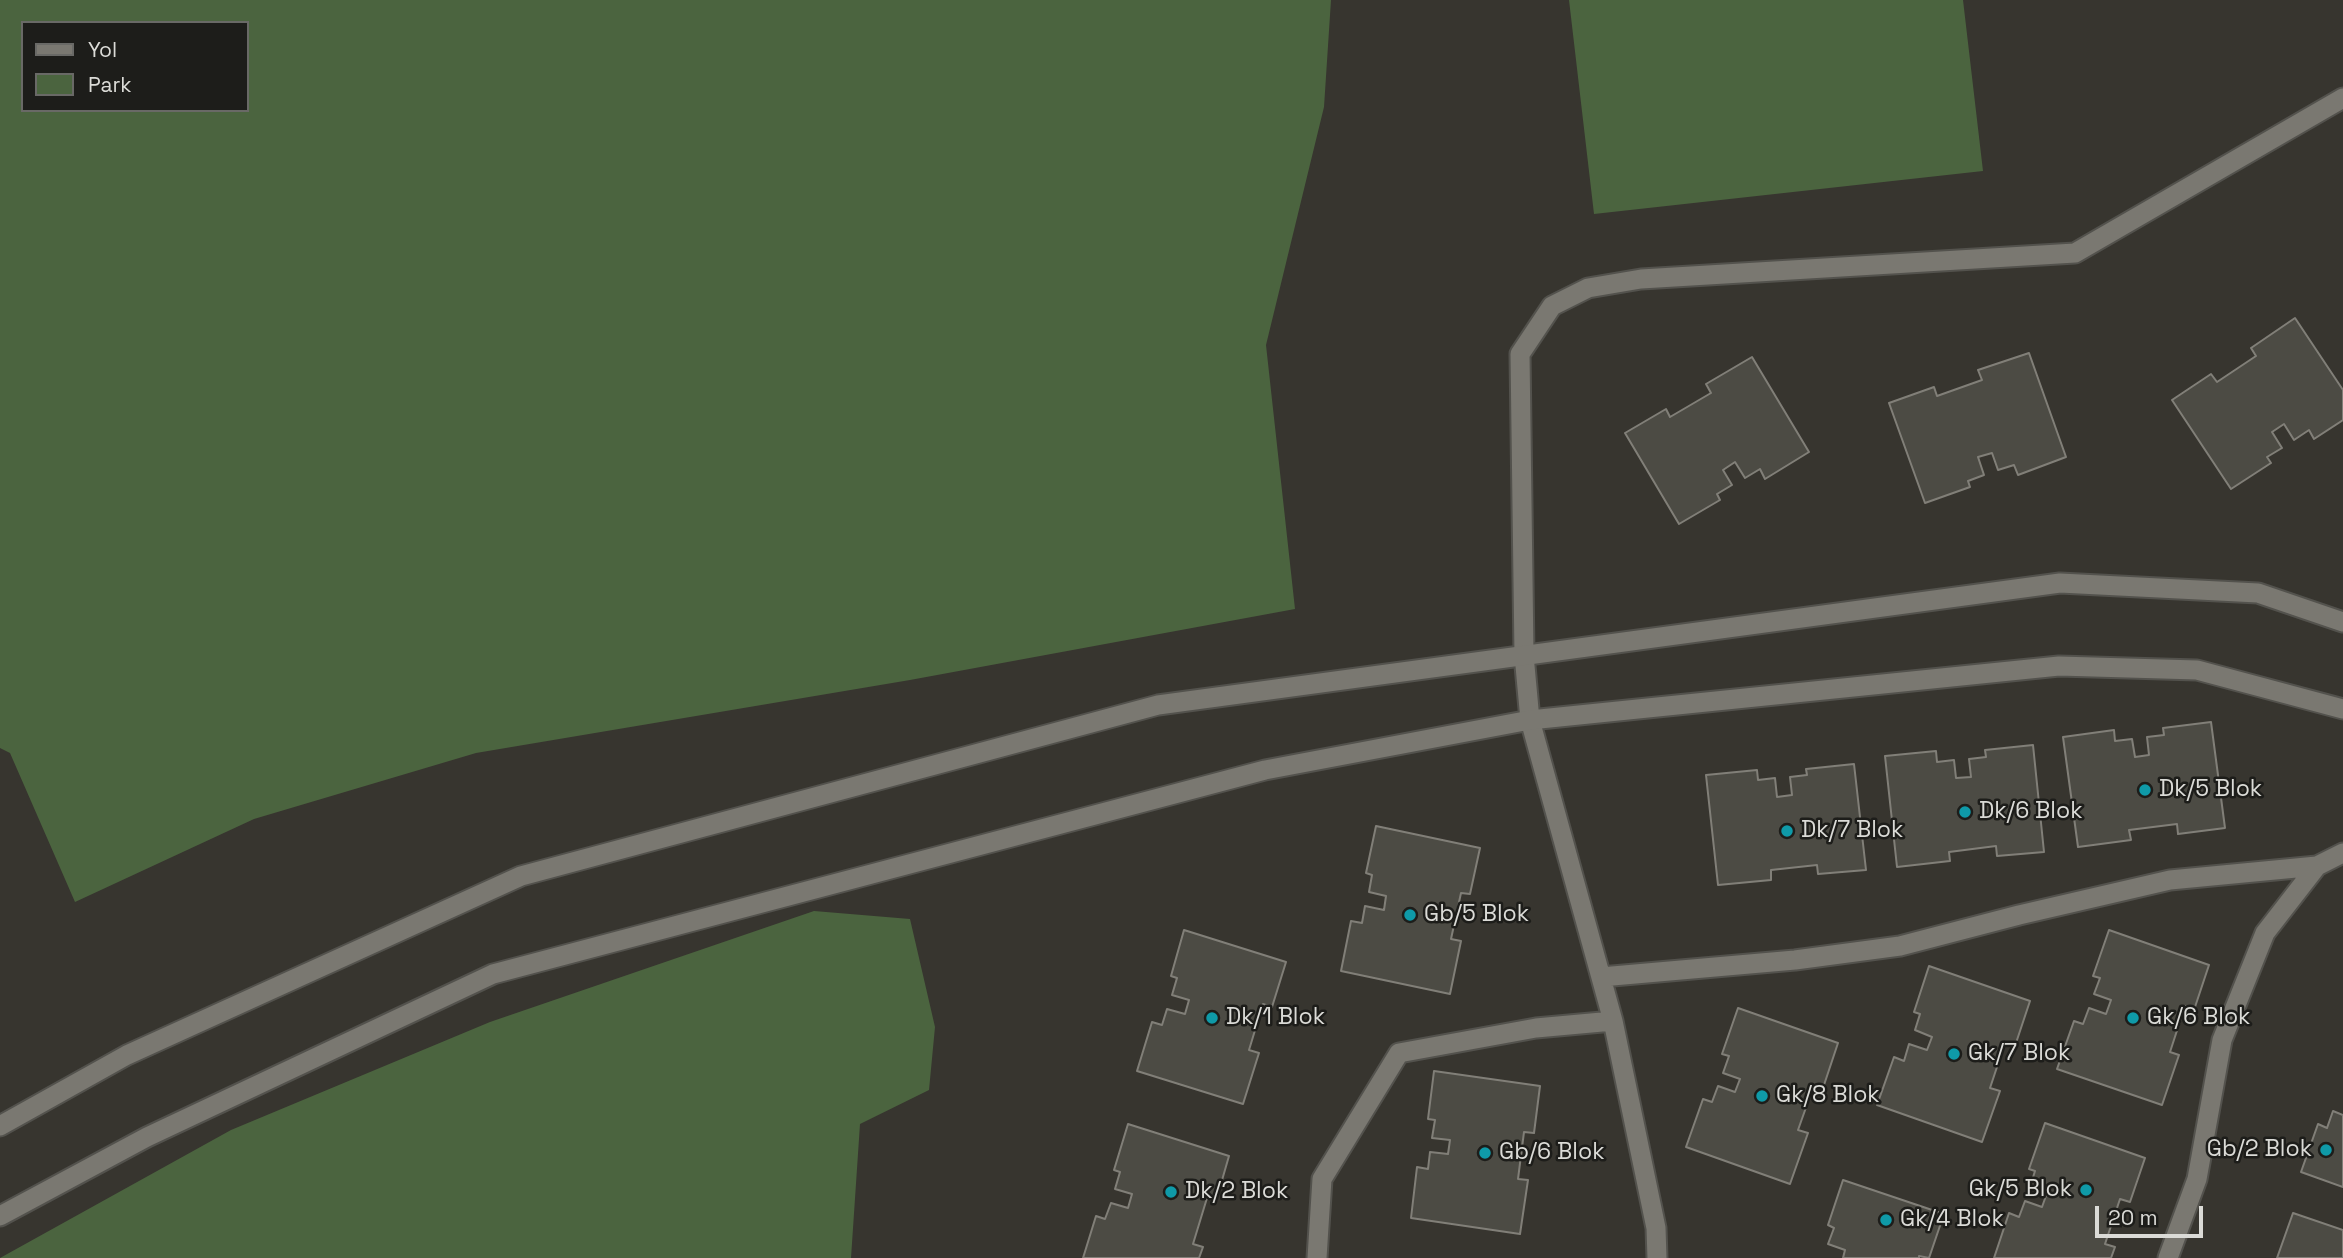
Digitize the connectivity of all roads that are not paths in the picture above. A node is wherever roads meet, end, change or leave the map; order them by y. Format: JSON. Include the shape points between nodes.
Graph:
{"nodes":[{"id":1,"x":2343,"y":98,"type":"edge"},
{"id":2,"x":2343,"y":622,"type":"edge"},
{"id":3,"x":1524,"y":655,"type":"junction"},
{"id":4,"x":2343,"y":709,"type":"edge"},
{"id":5,"x":1530,"y":720,"type":"junction"},
{"id":6,"x":2343,"y":853,"type":"edge"},
{"id":7,"x":2317,"y":866,"type":"junction"},
{"id":8,"x":1601,"y":976,"type":"junction"},
{"id":9,"x":1613,"y":1021,"type":"junction"},
{"id":10,"x":0,"y":1126,"type":"edge"},
{"id":11,"x":0,"y":1216,"type":"edge"},
{"id":12,"x":1317,"y":1258,"type":"edge"},
{"id":13,"x":1657,"y":1258,"type":"edge"},
{"id":14,"x":2168,"y":1258,"type":"edge"}],
"edges":[{"from":1,"to":3,"type":"street","via":[[2075,253],[1641,279],[1588,288],[1552,306],[1520,354]]},
{"from":2,"to":3,"type":"street","via":[[2258,593],[2060,583]]},
{"from":3,"to":5,"type":"street"},
{"from":3,"to":10,"type":"street","via":[[1158,705],[522,876],[127,1055]]},
{"from":4,"to":5,"type":"street","via":[[2197,670],[2059,666]]},
{"from":5,"to":8,"type":"street"},
{"from":5,"to":11,"type":"street","via":[[1265,770],[493,974],[147,1137]]},
{"from":6,"to":7,"type":"street"},
{"from":7,"to":8,"type":"street","via":[[2171,880],[1900,946]]},
{"from":7,"to":14,"type":"street","via":[[2265,933],[2222,1040],[2197,1179]]},
{"from":8,"to":9,"type":"street"},
{"from":9,"to":12,"type":"street","via":[[1536,1028],[1399,1053],[1322,1179]]},
{"from":9,"to":13,"type":"street","via":[[1656,1228]]}]}
